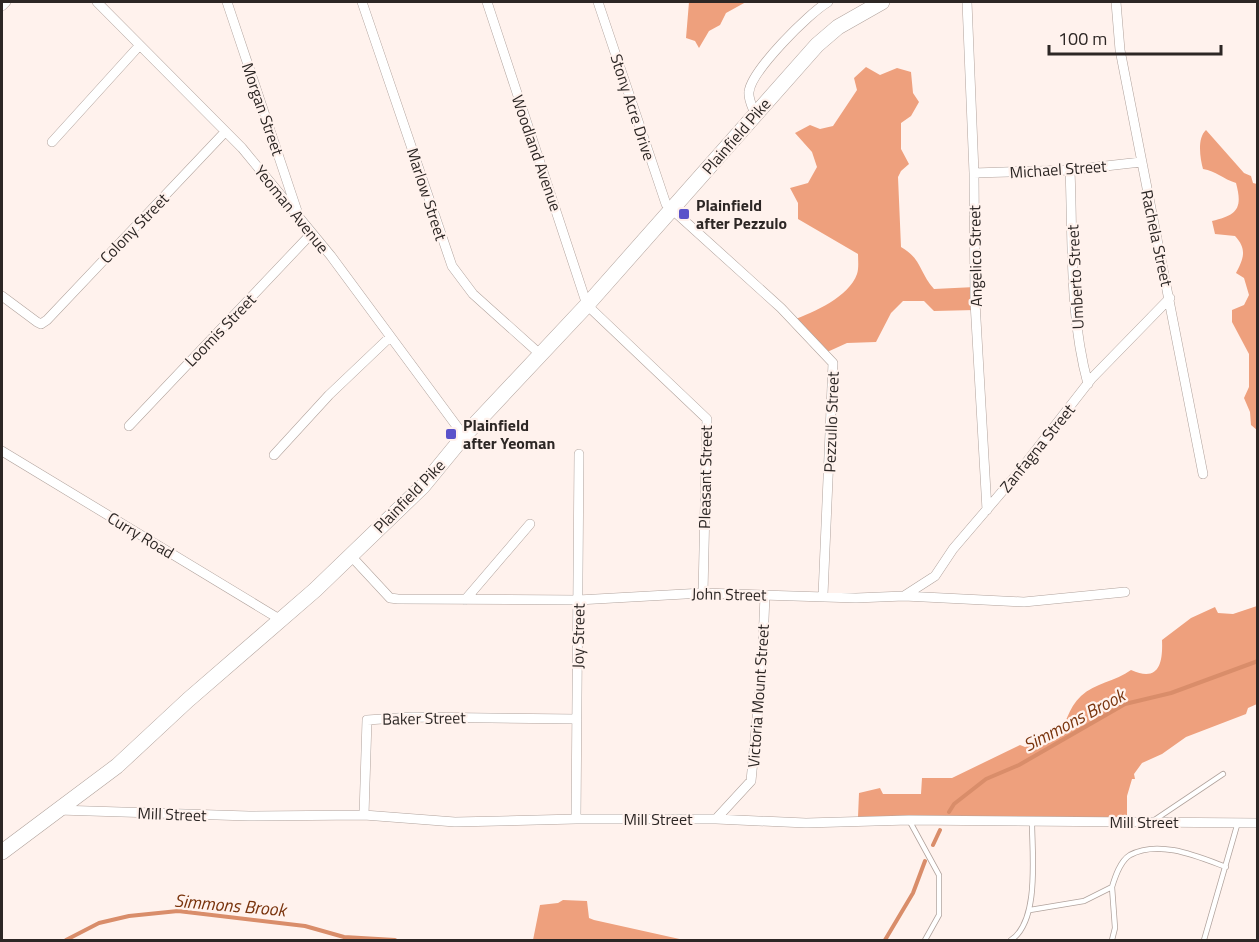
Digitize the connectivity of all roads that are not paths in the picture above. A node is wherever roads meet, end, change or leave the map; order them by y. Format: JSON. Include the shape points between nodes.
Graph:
{"nodes":[{"id":1,"x":6,"y":2,"type":"edge"},
{"id":2,"x":97,"y":2,"type":"edge"},
{"id":3,"x":227,"y":2,"type":"edge"},
{"id":4,"x":362,"y":2,"type":"edge"},
{"id":5,"x":488,"y":2,"type":"edge"},
{"id":6,"x":598,"y":2,"type":"edge"},
{"id":7,"x":828,"y":2,"type":"edge"},
{"id":8,"x":882,"y":2,"type":"edge"},
{"id":9,"x":967,"y":2,"type":"edge"},
{"id":10,"x":1116,"y":2,"type":"edge"},
{"id":11,"x":2,"y":6,"type":"edge"},
{"id":12,"x":139,"y":46,"type":"junction"},
{"id":13,"x":755,"y":114,"type":"junction"},
{"id":14,"x":225,"y":132,"type":"junction"},
{"id":15,"x":52,"y":142,"type":"dead end"},
{"id":16,"x":1141,"y":162,"type":"junction"},
{"id":17,"x":1070,"y":170,"type":"junction"},
{"id":18,"x":974,"y":173,"type":"junction"},
{"id":19,"x":672,"y":209,"type":"junction"},
{"id":20,"x":299,"y":216,"type":"junction"},
{"id":21,"x":311,"y":234,"type":"junction"},
{"id":22,"x":2,"y":296,"type":"edge"},
{"id":23,"x":1170,"y":298,"type":"junction"},
{"id":24,"x":587,"y":305,"type":"junction"},
{"id":25,"x":390,"y":337,"type":"junction"},
{"id":26,"x":541,"y":355,"type":"junction"},
{"id":27,"x":1088,"y":384,"type":"junction"},
{"id":28,"x":129,"y":426,"type":"dead end"},
{"id":29,"x":464,"y":436,"type":"junction"},
{"id":30,"x":2,"y":452,"type":"edge"},
{"id":31,"x":579,"y":453,"type":"dead end"},
{"id":32,"x":274,"y":454,"type":"dead end"},
{"id":33,"x":1203,"y":474,"type":"dead end"},
{"id":34,"x":987,"y":510,"type":"junction"},
{"id":35,"x":530,"y":524,"type":"dead end"},
{"id":36,"x":351,"y":555,"type":"junction"},
{"id":37,"x":1125,"y":592,"type":"dead end"},
{"id":38,"x":703,"y":593,"type":"junction"},
{"id":39,"x":765,"y":595,"type":"junction"},
{"id":40,"x":823,"y":595,"type":"junction"},
{"id":41,"x":904,"y":596,"type":"junction"},
{"id":42,"x":465,"y":600,"type":"junction"},
{"id":43,"x":578,"y":600,"type":"junction"},
{"id":44,"x":280,"y":620,"type":"junction"},
{"id":45,"x":577,"y":719,"type":"junction"},
{"id":46,"x":1223,"y":774,"type":"dead end"},
{"id":47,"x":58,"y":810,"type":"junction"},
{"id":48,"x":364,"y":815,"type":"junction"},
{"id":49,"x":576,"y":819,"type":"junction"},
{"id":50,"x":716,"y":819,"type":"junction"},
{"id":51,"x":909,"y":820,"type":"junction"},
{"id":52,"x":1032,"y":822,"type":"junction"},
{"id":53,"x":1150,"y":822,"type":"junction"},
{"id":54,"x":1238,"y":822,"type":"junction"},
{"id":55,"x":1257,"y":823,"type":"edge"},
{"id":56,"x":2,"y":852,"type":"edge"},
{"id":57,"x":1226,"y":867,"type":"junction"},
{"id":58,"x":1112,"y":887,"type":"junction"},
{"id":59,"x":1030,"y":910,"type":"junction"},
{"id":60,"x":925,"y":940,"type":"edge"},
{"id":61,"x":1011,"y":940,"type":"edge"},
{"id":62,"x":1112,"y":940,"type":"edge"},
{"id":63,"x":1203,"y":940,"type":"edge"}],
"edges":[{"from":1,"to":11,"type":"street"},
{"from":2,"to":12,"type":"street","name":"Yeoman Avenue"},
{"from":3,"to":20,"type":"street","name":"Morgan Street"},
{"from":4,"to":26,"type":"street","name":"Marlow Street","via":[[452,266],[473,294]]},
{"from":5,"to":24,"type":"street","name":"Woodland Avenue"},
{"from":6,"to":19,"type":"street","name":"Stony Acre Drive","via":[[666,204]]},
{"from":7,"to":13,"type":"street","via":[[779,47],[751,84],[748,95]]},
{"from":8,"to":13,"type":"main road","name":"Plainfield Pike","via":[[838,27],[817,45]]},
{"from":9,"to":18,"type":"street","name":"Angelico Street"},
{"from":10,"to":16,"type":"street","name":"Rachela Street","via":[[1120,50]]},
{"from":12,"to":14,"type":"street","name":"Yeoman Avenue"},
{"from":12,"to":15,"type":"street"},
{"from":13,"to":19,"type":"main road","name":"Plainfield Pike"},
{"from":14,"to":20,"type":"street","name":"Yeoman Avenue"},
{"from":14,"to":22,"type":"street","name":"Colony Street","via":[[41,324]]},
{"from":16,"to":17,"type":"street","name":"Michael Street"},
{"from":16,"to":23,"type":"street","name":"Rachela Street"},
{"from":17,"to":18,"type":"street","name":"Michael Street"},
{"from":17,"to":27,"type":"street","name":"Umberto Street","via":[[1075,309]]},
{"from":18,"to":34,"type":"street","name":"Angelico Street","via":[[975,302]]},
{"from":19,"to":24,"type":"main road","name":"Plainfield Pike"},
{"from":19,"to":40,"type":"street","name":"Pezzullo Street","via":[[782,308],[833,363]]},
{"from":20,"to":21,"type":"street","name":"Yeoman Avenue"},
{"from":21,"to":25,"type":"street","name":"Yeoman Avenue"},
{"from":21,"to":28,"type":"street","name":"Loomis Street"},
{"from":23,"to":27,"type":"street","name":"Zanfagna Street"},
{"from":23,"to":33,"type":"street","name":"Rachela Street"},
{"from":24,"to":26,"type":"main road","name":"Plainfield Pike"},
{"from":24,"to":38,"type":"street","name":"Pleasant Street","via":[[707,419]]},
{"from":25,"to":29,"type":"street","name":"Yeoman Avenue"},
{"from":25,"to":32,"type":"street"},
{"from":26,"to":29,"type":"main road","name":"Plainfield Pike"},
{"from":27,"to":34,"type":"street","name":"Zanfagna Street"},
{"from":29,"to":36,"type":"main road","name":"Plainfield Pike","via":[[423,486]]},
{"from":30,"to":44,"type":"street","name":"Curry Road"},
{"from":31,"to":43,"type":"street","name":"Joy Street"},
{"from":34,"to":41,"type":"street","name":"Zanfagna Street","via":[[935,576]]},
{"from":35,"to":42,"type":"street"},
{"from":36,"to":42,"type":"street","name":"John Street","via":[[390,598]]},
{"from":36,"to":44,"type":"main road","name":"Plainfield Pike"},
{"from":37,"to":41,"type":"street","name":"John Street","via":[[1024,602]]},
{"from":38,"to":39,"type":"street","name":"John Street"},
{"from":38,"to":43,"type":"street","name":"John Street"},
{"from":39,"to":40,"type":"street","name":"John Street"},
{"from":39,"to":50,"type":"street","name":"Victoria Mount Street","via":[[751,781]]},
{"from":40,"to":41,"type":"street","name":"John Street"},
{"from":42,"to":43,"type":"street","name":"John Street"},
{"from":43,"to":45,"type":"street","name":"Joy Street"},
{"from":44,"to":47,"type":"main road","name":"Plainfield Pike","via":[[117,766]]},
{"from":45,"to":48,"type":"street","name":"Baker Street","via":[[367,720]]},
{"from":45,"to":49,"type":"street","name":"Joy Street"},
{"from":46,"to":53,"type":"lane"},
{"from":47,"to":48,"type":"street","name":"Mill Street"},
{"from":47,"to":56,"type":"main road","name":"Plainfield Pike"},
{"from":48,"to":49,"type":"street","name":"Mill Street","via":[[455,822]]},
{"from":49,"to":50,"type":"street","name":"Mill Street"},
{"from":50,"to":51,"type":"street","name":"Mill Street","via":[[806,823]]},
{"from":51,"to":52,"type":"street","name":"Mill Street"},
{"from":51,"to":60,"type":"lane","via":[[939,875],[939,915]]},
{"from":52,"to":53,"type":"street","name":"Mill Street"},
{"from":52,"to":59,"type":"lane"},
{"from":53,"to":54,"type":"street","name":"Mill Street"},
{"from":54,"to":55,"type":"street","name":"Mill Street"},
{"from":54,"to":57,"type":"lane"},
{"from":57,"to":58,"type":"lane","via":[[1183,852],[1150,850],[1130,856],[1117,872]]},
{"from":57,"to":63,"type":"lane"},
{"from":58,"to":59,"type":"lane","via":[[1084,901]]},
{"from":58,"to":62,"type":"lane"},
{"from":59,"to":61,"type":"lane","via":[[1018,936]]}]}
